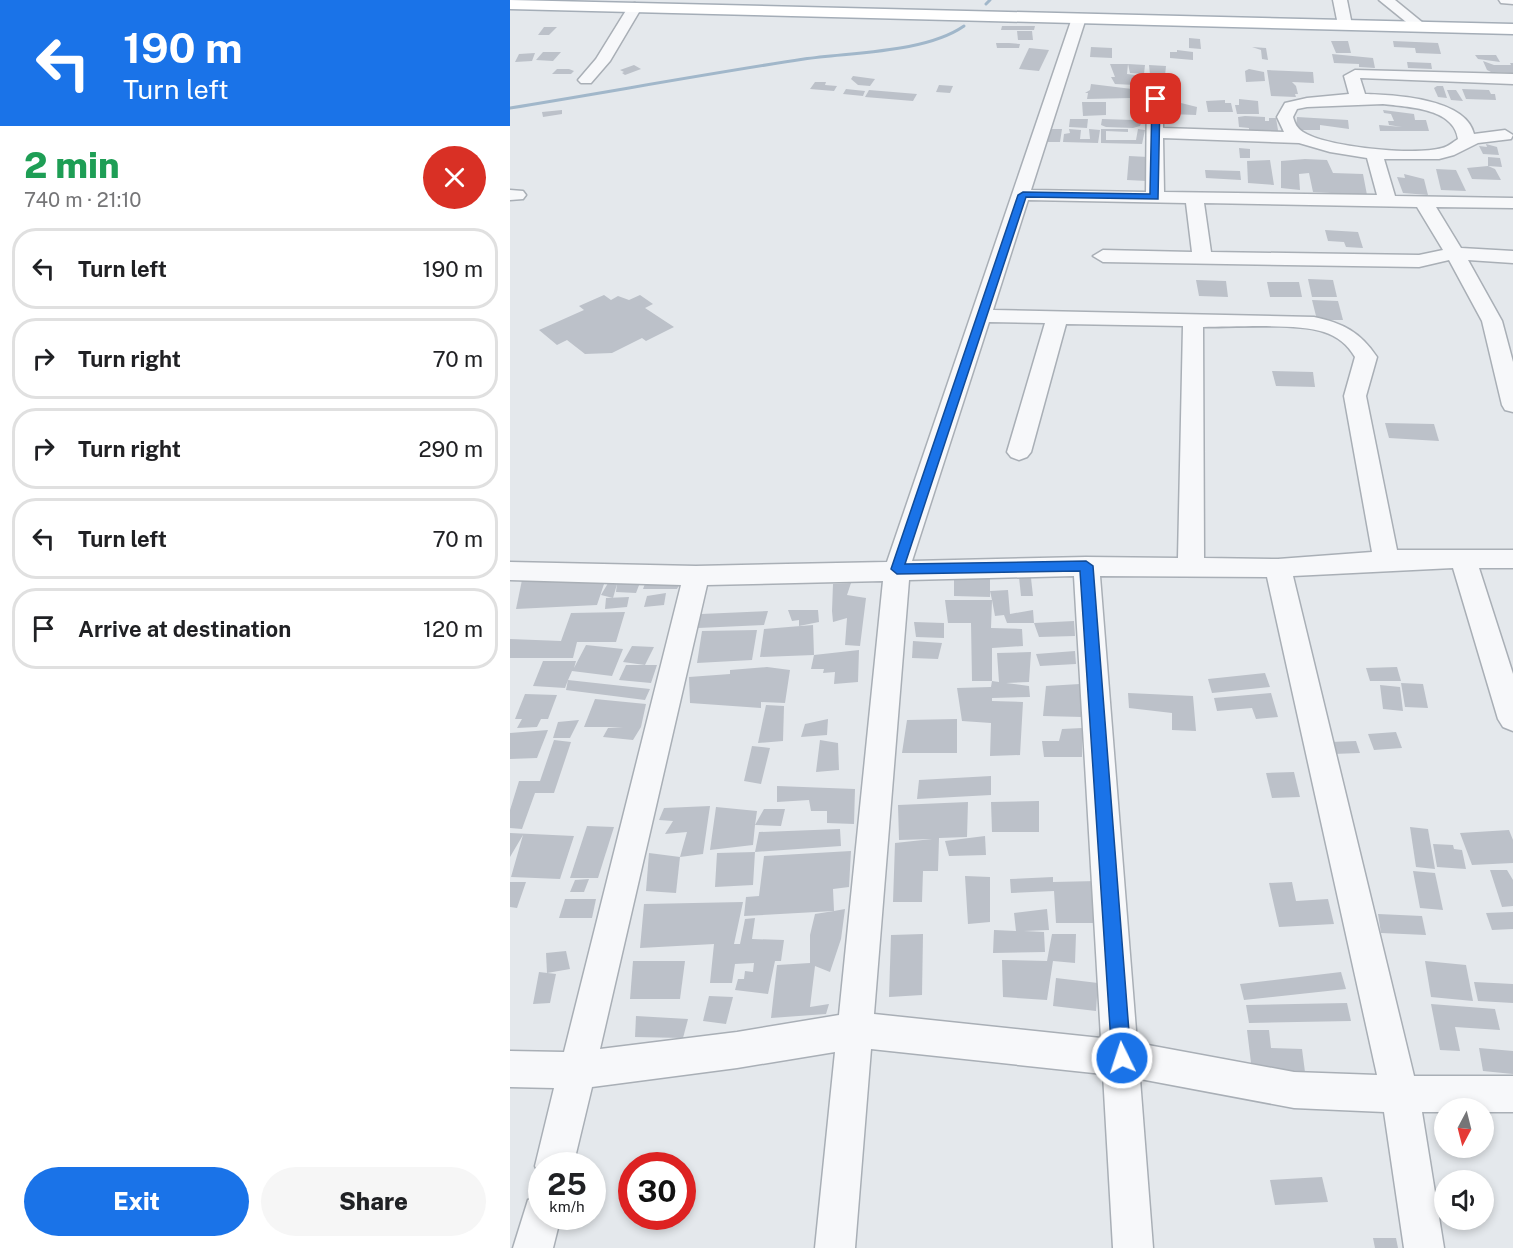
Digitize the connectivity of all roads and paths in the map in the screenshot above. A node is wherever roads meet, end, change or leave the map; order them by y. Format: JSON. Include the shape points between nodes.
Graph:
{"nodes":[{"id":1,"x":1340,"y":0,"type":"edge"},
{"id":2,"x":1386,"y":0,"type":"edge"},
{"id":3,"x":1506,"y":0,"type":"edge"},
{"id":4,"x":1513,"y":0,"type":"edge"},
{"id":5,"x":1183,"y":2,"type":"dead end"},
{"id":6,"x":510,"y":4,"type":"edge"},
{"id":7,"x":665,"y":4,"type":"edge"},
{"id":8,"x":634,"y":7,"type":"junction"},
{"id":9,"x":1079,"y":18,"type":"junction"},
{"id":10,"x":1117,"y":19,"type":"junction"},
{"id":11,"x":1176,"y":21,"type":"junction"},
{"id":12,"x":1273,"y":23,"type":"junction"},
{"id":13,"x":1345,"y":25,"type":"junction"},
{"id":14,"x":1421,"y":27,"type":"junction"},
{"id":15,"x":1513,"y":29,"type":"edge"},
{"id":16,"x":1513,"y":79,"type":"edge"},
{"id":17,"x":586,"y":80,"type":"dead end"},
{"id":18,"x":1155,"y":82,"type":"dead end"},
{"id":19,"x":1358,"y":98,"type":"junction"},
{"id":20,"x":1157,"y":133,"type":"junction"},
{"id":21,"x":1466,"y":134,"type":"junction"},
{"id":22,"x":1509,"y":135,"type":"edge"},
{"id":23,"x":1299,"y":138,"type":"junction"},
{"id":24,"x":1374,"y":153,"type":"junction"},
{"id":25,"x":1023,"y":195,"type":"junction"},
{"id":26,"x":1155,"y":197,"type":"junction"},
{"id":27,"x":1194,"y":197,"type":"junction"},
{"id":28,"x":1387,"y":201,"type":"junction"},
{"id":29,"x":1423,"y":201,"type":"junction"},
{"id":30,"x":1513,"y":203,"type":"edge"},
{"id":31,"x":1455,"y":253,"type":"junction"},
{"id":32,"x":1103,"y":256,"type":"dead end"},
{"id":33,"x":1202,"y":257,"type":"junction"},
{"id":34,"x":1513,"y":257,"type":"edge"},
{"id":35,"x":982,"y":316,"type":"junction"},
{"id":36,"x":1057,"y":318,"type":"junction"},
{"id":37,"x":1193,"y":320,"type":"junction"},
{"id":38,"x":1506,"y":351,"type":"edge"},
{"id":39,"x":1513,"y":405,"type":"edge"},
{"id":40,"x":1019,"y":452,"type":"dead end"},
{"id":41,"x":1463,"y":558,"type":"junction"},
{"id":42,"x":1386,"y":560,"type":"junction"},
{"id":43,"x":1513,"y":560,"type":"edge"},
{"id":44,"x":1191,"y":565,"type":"junction"},
{"id":45,"x":1086,"y":566,"type":"junction"},
{"id":46,"x":1278,"y":568,"type":"junction"},
{"id":47,"x":897,"y":569,"type":"junction"},
{"id":48,"x":510,"y":571,"type":"edge"},
{"id":49,"x":696,"y":576,"type":"junction"},
{"id":50,"x":1513,"y":719,"type":"edge"},
{"id":51,"x":856,"y":1030,"type":"junction"},
{"id":52,"x":1122,"y":1058,"type":"junction"},
{"id":53,"x":510,"y":1070,"type":"edge"},
{"id":54,"x":579,"y":1070,"type":"junction"},
{"id":55,"x":1400,"y":1094,"type":"junction"},
{"id":56,"x":1513,"y":1094,"type":"edge"},
{"id":57,"x":558,"y":1152,"type":"edge"},
{"id":58,"x":538,"y":1230,"type":"edge"},
{"id":59,"x":533,"y":1248,"type":"edge"},
{"id":60,"x":835,"y":1248,"type":"edge"},
{"id":61,"x":1132,"y":1248,"type":"edge"},
{"id":62,"x":1424,"y":1248,"type":"edge"}],
"edges":[{"from":1,"to":13,"type":"street"},
{"from":2,"to":14,"type":"street"},
{"from":3,"to":4,"type":"street"},
{"from":5,"to":12,"type":"main road","via":[[1228,16]]},
{"from":6,"to":8,"type":"main road"},
{"from":7,"to":8,"type":"main road"},
{"from":7,"to":9,"type":"main road"},
{"from":8,"to":17,"type":"street"},
{"from":9,"to":10,"type":"main road"},
{"from":9,"to":25,"type":"street"},
{"from":10,"to":11,"type":"main road"},
{"from":10,"to":11,"type":"main road","via":[[1139,14],[1153,4]]},
{"from":11,"to":12,"type":"main road"},
{"from":12,"to":13,"type":"main road"},
{"from":13,"to":14,"type":"main road"},
{"from":14,"to":15,"type":"main road"},
{"from":16,"to":19,"type":"street","via":[[1359,73],[1352,76]]},
{"from":18,"to":20,"type":"street"},
{"from":19,"to":21,"type":"street","via":[[1432,109],[1454,118]]},
{"from":19,"to":23,"type":"street","via":[[1291,106],[1286,123]]},
{"from":20,"to":23,"type":"street"},
{"from":20,"to":26,"type":"street"},
{"from":21,"to":22,"type":"street"},
{"from":21,"to":24,"type":"street","via":[[1458,149],[1439,154]]},
{"from":23,"to":24,"type":"street","via":[[1318,145]]},
{"from":24,"to":28,"type":"street"},
{"from":25,"to":26,"type":"street"},
{"from":25,"to":35,"type":"street"},
{"from":26,"to":27,"type":"street"},
{"from":27,"to":28,"type":"street"},
{"from":27,"to":33,"type":"street"},
{"from":28,"to":29,"type":"street"},
{"from":29,"to":30,"type":"street"},
{"from":29,"to":31,"type":"street"},
{"from":31,"to":33,"type":"street","via":[[1419,261]]},
{"from":31,"to":34,"type":"street"},
{"from":31,"to":38,"type":"street"},
{"from":32,"to":33,"type":"street"},
{"from":35,"to":36,"type":"street"},
{"from":35,"to":47,"type":"street"},
{"from":36,"to":37,"type":"street"},
{"from":36,"to":40,"type":"street"},
{"from":37,"to":42,"type":"street","via":[[1314,323],[1341,329],[1358,343],[1366,357],[1355,396]]},
{"from":37,"to":44,"type":"street"},
{"from":38,"to":39,"type":"street"},
{"from":41,"to":42,"type":"street"},
{"from":41,"to":43,"type":"street"},
{"from":41,"to":50,"type":"street"},
{"from":42,"to":46,"type":"street"},
{"from":44,"to":45,"type":"street"},
{"from":44,"to":46,"type":"street"},
{"from":45,"to":47,"type":"street"},
{"from":45,"to":52,"type":"street"},
{"from":46,"to":55,"type":"street"},
{"from":47,"to":49,"type":"street"},
{"from":47,"to":51,"type":"street"},
{"from":48,"to":49,"type":"street"},
{"from":49,"to":54,"type":"street"},
{"from":51,"to":52,"type":"street"},
{"from":51,"to":54,"type":"street"},
{"from":51,"to":60,"type":"street"},
{"from":52,"to":55,"type":"street","via":[[1294,1090]]},
{"from":52,"to":61,"type":"street"},
{"from":53,"to":54,"type":"street"},
{"from":54,"to":57,"type":"street"},
{"from":55,"to":56,"type":"street"},
{"from":55,"to":62,"type":"street"},
{"from":58,"to":59,"type":"street"}]}
